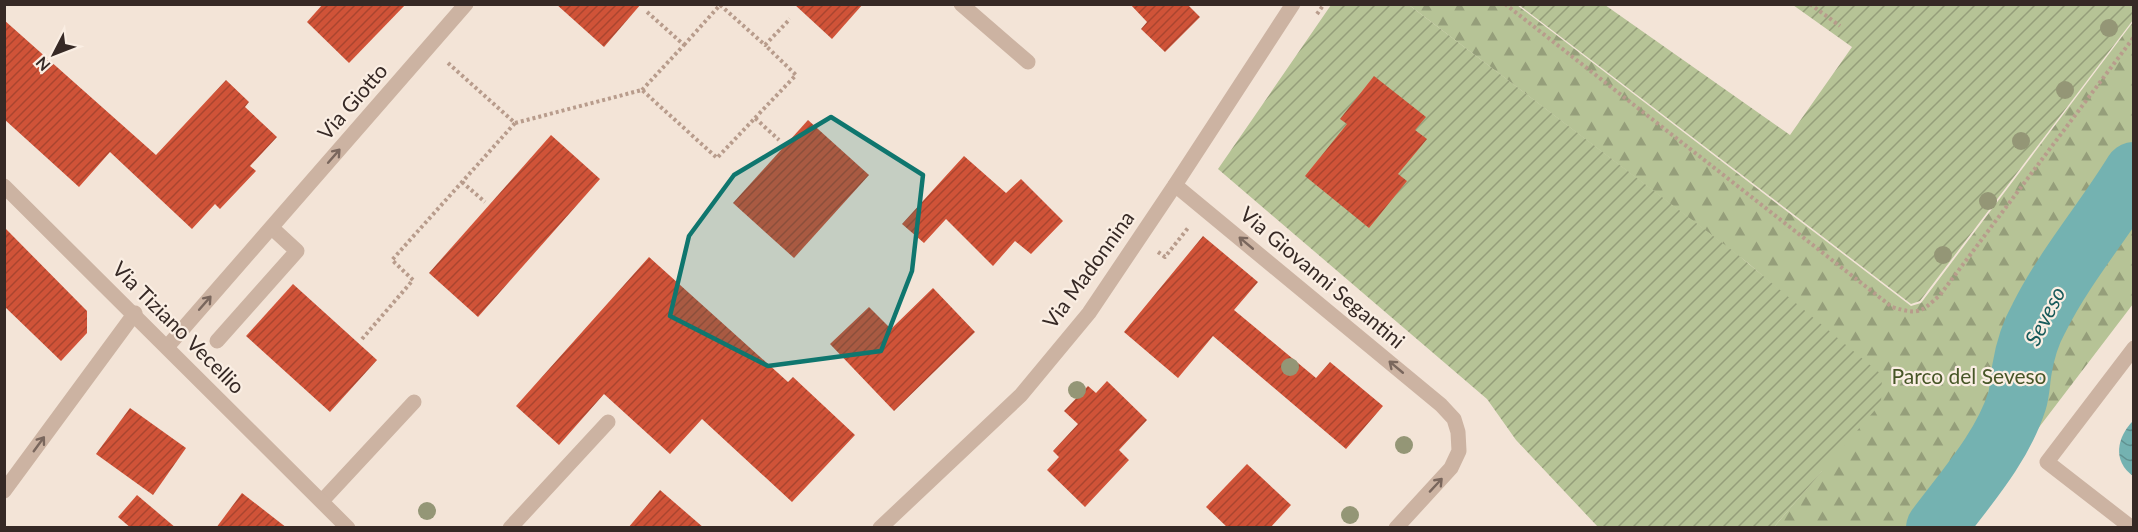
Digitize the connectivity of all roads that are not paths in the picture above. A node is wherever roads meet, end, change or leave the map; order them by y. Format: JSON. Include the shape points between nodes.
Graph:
{"nodes":[{"id":1,"x":466,"y":4,"type":"edge"},
{"id":2,"x":961,"y":4,"type":"edge"},
{"id":3,"x":1293,"y":4,"type":"edge"},
{"id":4,"x":1028,"y":62,"type":"dead end"},
{"id":5,"x":4,"y":186,"type":"edge"},
{"id":6,"x":1175,"y":186,"type":"junction"},
{"id":7,"x":272,"y":228,"type":"junction"},
{"id":8,"x":135,"y":314,"type":"junction"},
{"id":9,"x":218,"y":341,"type":"dead end"},
{"id":10,"x":167,"y":347,"type":"junction"},
{"id":11,"x":2133,"y":348,"type":"edge"},
{"id":12,"x":414,"y":402,"type":"dead end"},
{"id":13,"x":608,"y":422,"type":"dead end"},
{"id":14,"x":4,"y":491,"type":"edge"},
{"id":15,"x":322,"y":501,"type":"junction"},
{"id":16,"x":348,"y":528,"type":"edge"},
{"id":17,"x":510,"y":528,"type":"edge"},
{"id":18,"x":879,"y":528,"type":"edge"},
{"id":19,"x":1396,"y":528,"type":"edge"},
{"id":20,"x":2132,"y":528,"type":"edge"}],
"edges":[{"from":7,"to":1,"type":"street","name":"Via Giotto","one_way":true},
{"from":2,"to":4,"type":"street"},
{"from":3,"to":6,"type":"street","name":"Via Madonnina"},
{"from":5,"to":8,"type":"street","name":"Via Tiziano Vecellio"},
{"from":6,"to":18,"type":"street","name":"Via Madonnina","via":[[1089,313],[1021,395]]},
{"from":19,"to":6,"type":"street","name":"Via Giovanni Segantini","one_way":true,"via":[[1451,468],[1459,451],[1454,419]]},
{"from":7,"to":9,"type":"street","via":[[297,252]]},
{"from":10,"to":7,"type":"street","name":"Via Giotto","one_way":true},
{"from":8,"to":10,"type":"street","name":"Via Tiziano Vecellio"},
{"from":14,"to":8,"type":"street","one_way":true},
{"from":10,"to":15,"type":"street","name":"Via Tiziano Vecellio"},
{"from":11,"to":20,"type":"street","via":[[2047,462]]},
{"from":12,"to":15,"type":"street"},
{"from":13,"to":17,"type":"street"},
{"from":15,"to":16,"type":"street","name":"Via Tiziano Vecellio"}]}
